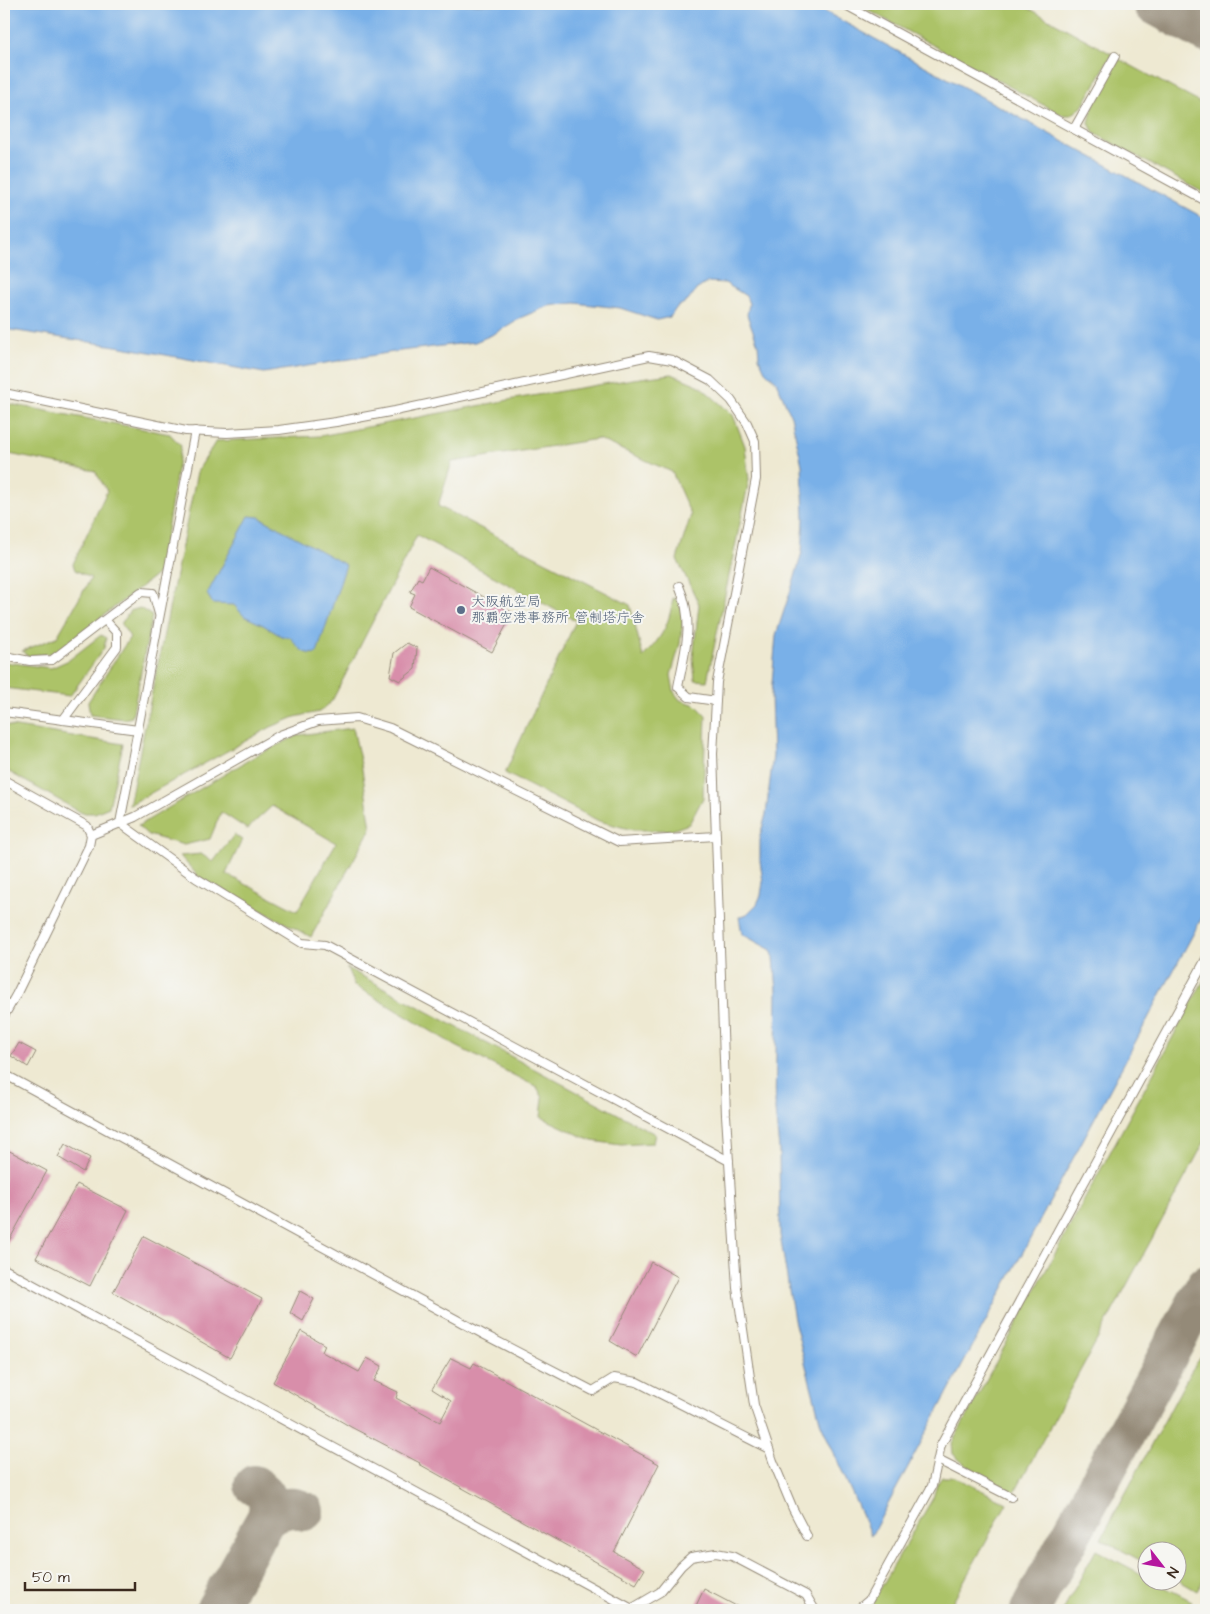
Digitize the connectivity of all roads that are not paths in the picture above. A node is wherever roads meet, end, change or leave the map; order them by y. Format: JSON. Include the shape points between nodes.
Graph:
{"nodes":[{"id":1,"x":844,"y":4,"type":"edge"},
{"id":2,"x":1115,"y":56,"type":"dead end"},
{"id":3,"x":1074,"y":129,"type":"junction"},
{"id":4,"x":1206,"y":201,"type":"edge"},
{"id":5,"x":4,"y":393,"type":"edge"},
{"id":6,"x":195,"y":431,"type":"junction"},
{"id":7,"x":680,"y":586,"type":"dead end"},
{"id":8,"x":160,"y":616,"type":"junction"},
{"id":9,"x":105,"y":620,"type":"junction"},
{"id":10,"x":4,"y":656,"type":"edge"},
{"id":11,"x":716,"y":701,"type":"junction"},
{"id":12,"x":4,"y":712,"type":"edge"},
{"id":13,"x":63,"y":720,"type":"junction"},
{"id":14,"x":138,"y":730,"type":"junction"},
{"id":15,"x":4,"y":780,"type":"edge"},
{"id":16,"x":120,"y":823,"type":"junction"},
{"id":17,"x":90,"y":835,"type":"junction"},
{"id":18,"x":716,"y":836,"type":"junction"},
{"id":19,"x":1206,"y":959,"type":"edge"},
{"id":20,"x":4,"y":1016,"type":"edge"},
{"id":21,"x":4,"y":1074,"type":"edge"},
{"id":22,"x":729,"y":1161,"type":"junction"},
{"id":23,"x":4,"y":1269,"type":"edge"},
{"id":24,"x":769,"y":1449,"type":"junction"},
{"id":25,"x":938,"y":1460,"type":"junction"},
{"id":26,"x":1011,"y":1497,"type":"dead end"},
{"id":27,"x":808,"y":1536,"type":"dead end"},
{"id":28,"x":633,"y":1609,"type":"edge"},
{"id":29,"x":815,"y":1610,"type":"edge"},
{"id":30,"x":857,"y":1610,"type":"edge"}],
"edges":[{"from":1,"to":3,"type":"lane"},
{"from":2,"to":3,"type":"lane"},
{"from":3,"to":4,"type":"lane"},
{"from":5,"to":6,"type":"lane"},
{"from":6,"to":8,"type":"lane"},
{"from":6,"to":11,"type":"lane","via":[[279,430],[336,422],[649,356],[672,360],[710,380],[731,400],[755,441],[756,479],[716,682]]},
{"from":7,"to":11,"type":"lane","via":[[686,600],[689,627],[678,686],[689,697]]},
{"from":8,"to":9,"type":"lane","via":[[153,593],[141,592]]},
{"from":8,"to":14,"type":"lane"},
{"from":9,"to":10,"type":"lane","via":[[52,660],[30,661]]},
{"from":9,"to":13,"type":"lane","via":[[117,633],[117,647]]},
{"from":11,"to":18,"type":"lane","via":[[713,754]]},
{"from":12,"to":13,"type":"lane"},
{"from":13,"to":14,"type":"lane"},
{"from":14,"to":16,"type":"lane"},
{"from":15,"to":17,"type":"lane","via":[[87,826]]},
{"from":16,"to":17,"type":"lane"},
{"from":16,"to":18,"type":"lane","via":[[280,735],[318,721],[357,718],[390,728],[619,842]]},
{"from":16,"to":22,"type":"lane","via":[[196,878],[302,943],[325,945]]},
{"from":17,"to":20,"type":"lane","via":[[89,846],[64,899]]},
{"from":18,"to":22,"type":"lane"},
{"from":19,"to":25,"type":"lane","via":[[940,1446]]},
{"from":21,"to":24,"type":"lane","via":[[593,1391],[614,1378],[637,1382]]},
{"from":22,"to":24,"type":"lane","via":[[737,1288],[754,1404]]},
{"from":23,"to":28,"type":"lane"},
{"from":24,"to":27,"type":"lane","via":[[793,1509]]},
{"from":25,"to":26,"type":"lane"},
{"from":25,"to":30,"type":"lane","via":[[932,1486],[869,1600]]},
{"from":28,"to":29,"type":"lane","via":[[660,1592],[691,1557],[716,1553],[732,1556],[806,1595]]}]}
